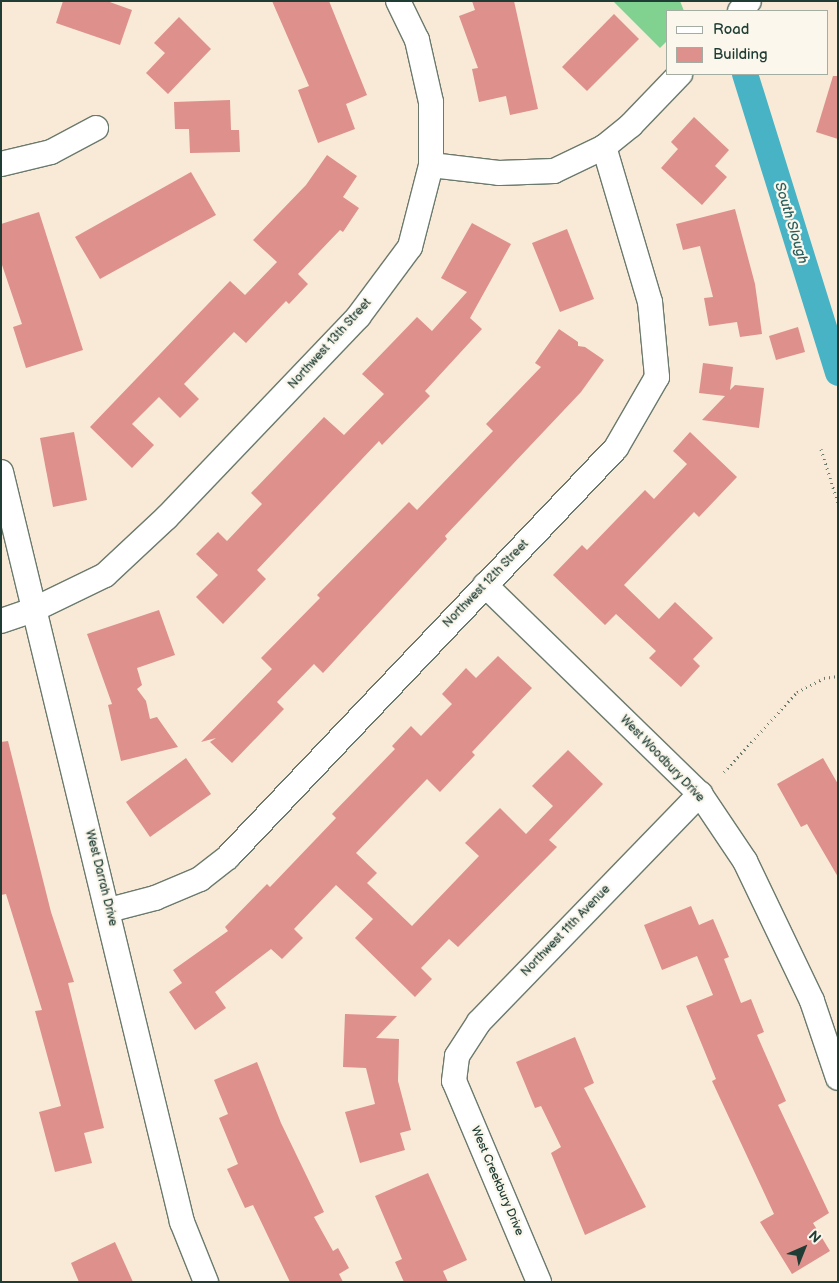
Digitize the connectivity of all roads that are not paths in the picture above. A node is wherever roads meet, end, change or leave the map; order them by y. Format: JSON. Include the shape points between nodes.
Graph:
{"nodes":[{"id":1,"x":398,"y":1,"type":"edge"},
{"id":2,"x":679,"y":75,"type":"edge"},
{"id":3,"x":96,"y":128,"type":"dead end"},
{"id":4,"x":604,"y":147,"type":"junction"},
{"id":5,"x":1,"y":164,"type":"edge"},
{"id":6,"x":431,"y":164,"type":"junction"},
{"id":7,"x":1,"y":472,"type":"edge"},
{"id":8,"x":485,"y":585,"type":"junction"},
{"id":9,"x":35,"y":609,"type":"junction"},
{"id":10,"x":1,"y":621,"type":"edge"},
{"id":11,"x":700,"y":794,"type":"junction"},
{"id":12,"x":109,"y":910,"type":"junction"},
{"id":13,"x":838,"y":1078,"type":"edge"},
{"id":14,"x":454,"y":1080,"type":"joint"},
{"id":15,"x":206,"y":1282,"type":"edge"},
{"id":16,"x":539,"y":1282,"type":"edge"}],
"edges":[{"from":1,"to":6,"type":"street","name":"Northwest 13th Street","via":[[417,40],[431,102]]},
{"from":2,"to":4,"type":"street","via":[[631,126]]},
{"from":3,"to":5,"type":"street","via":[[51,152]]},
{"from":4,"to":6,"type":"street","via":[[554,171],[499,173]]},
{"from":4,"to":8,"type":"street","name":"Northwest 12th Street","via":[[650,302],[657,377],[616,448]]},
{"from":6,"to":9,"type":"street","name":"Northwest 13th Street","via":[[410,247],[358,317],[167,517],[105,575]]},
{"from":7,"to":9,"type":"street","name":"West Darrah Drive"},
{"from":8,"to":11,"type":"street","name":"West Woodbury Drive"},
{"from":8,"to":12,"type":"street","name":"Northwest 12th Street","via":[[228,856],[200,879],[155,898]]},
{"from":9,"to":10,"type":"street","name":"Northwest 13th Street"},
{"from":9,"to":12,"type":"street","name":"West Darrah Drive"},
{"from":11,"to":13,"type":"street","name":"West Woodbury Drive","via":[[744,861],[812,1001]]},
{"from":11,"to":14,"type":"street","name":"Northwest 11th Avenue","via":[[478,1022],[457,1056]]},
{"from":12,"to":15,"type":"street","name":"West Darrah Drive","via":[[182,1222]]},
{"from":14,"to":16,"type":"street","name":"West Creekbury Drive"}]}
